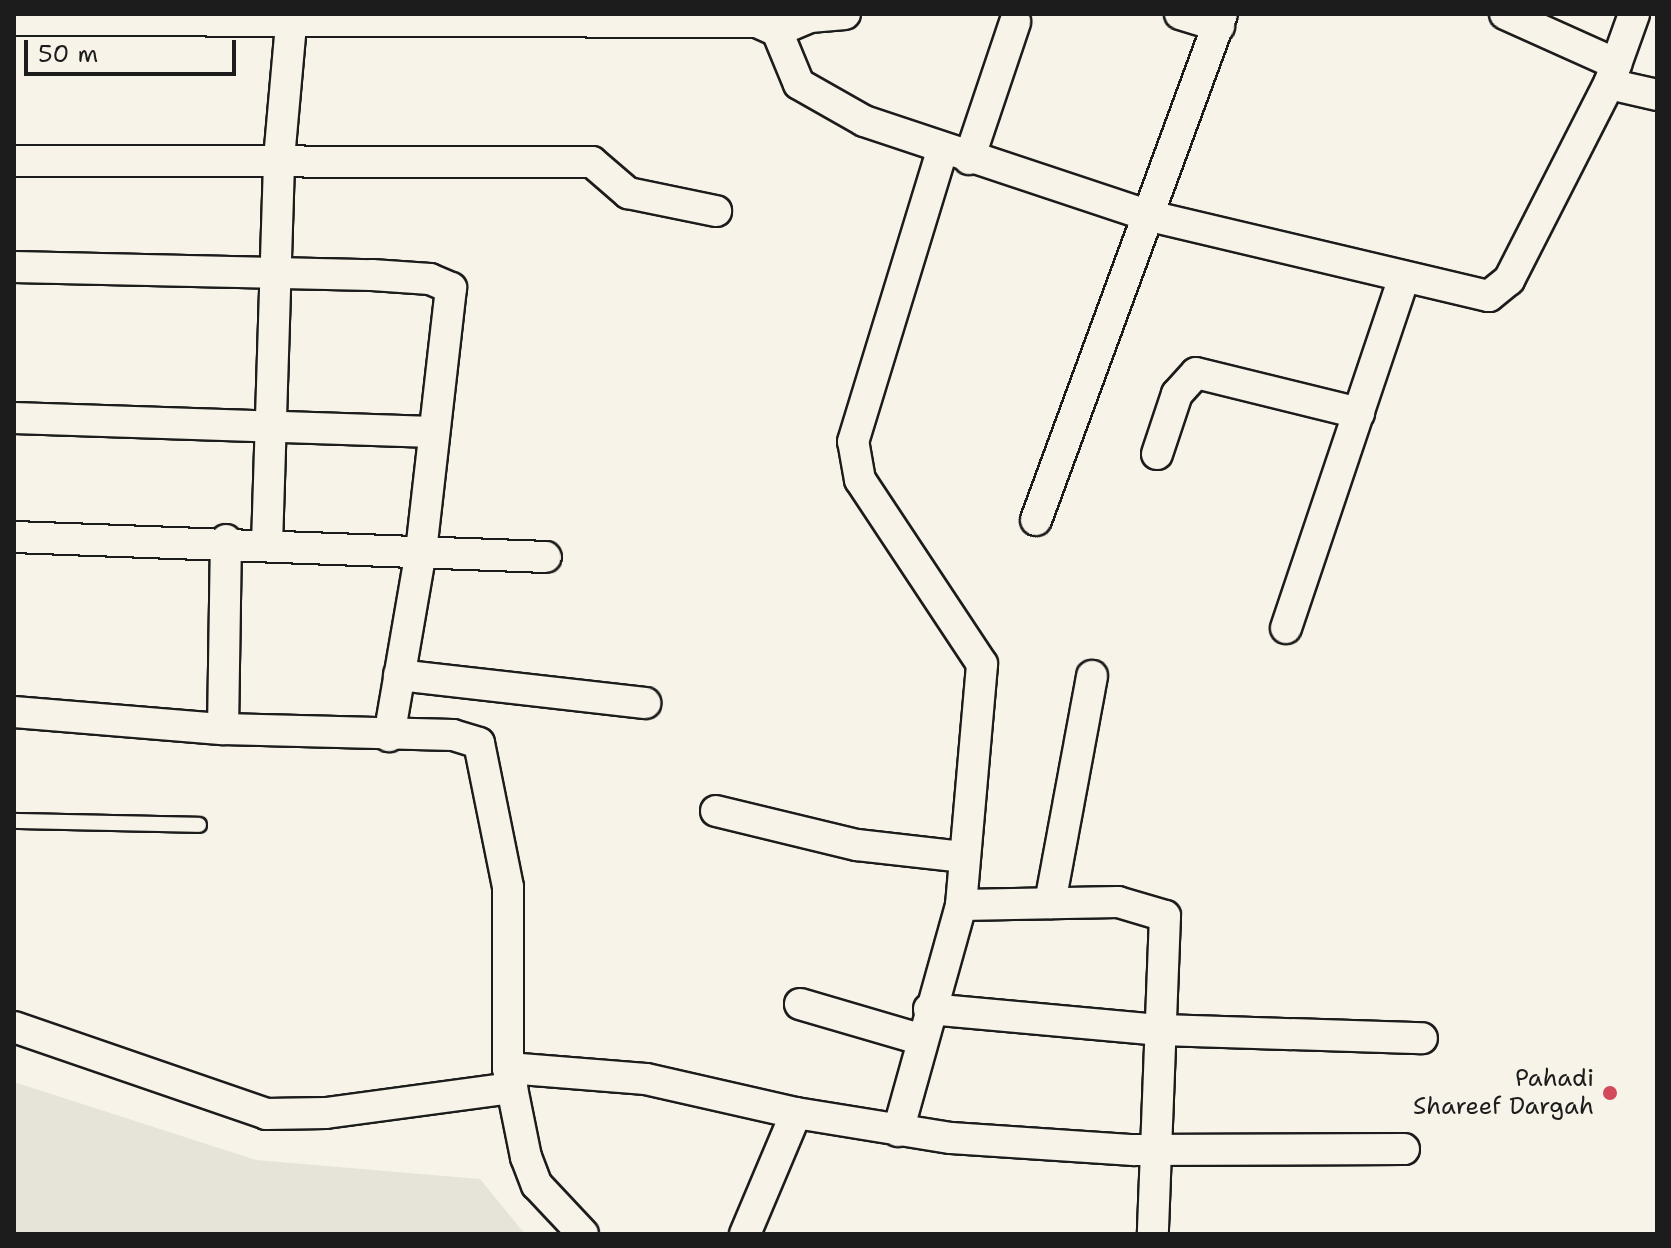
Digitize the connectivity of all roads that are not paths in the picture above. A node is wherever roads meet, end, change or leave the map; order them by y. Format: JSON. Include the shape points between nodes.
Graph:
{"nodes":[{"id":1,"x":845,"y":14,"type":"edge"},
{"id":2,"x":1180,"y":14,"type":"edge"},
{"id":3,"x":1505,"y":14,"type":"edge"},
{"id":4,"x":1634,"y":14,"type":"edge"},
{"id":5,"x":292,"y":17,"type":"edge"},
{"id":6,"x":14,"y":20,"type":"edge"},
{"id":7,"x":1220,"y":20,"type":"edge"},
{"id":8,"x":1015,"y":22,"type":"dead end"},
{"id":9,"x":777,"y":31,"type":"junction"},
{"id":10,"x":1613,"y":74,"type":"junction"},
{"id":11,"x":1657,"y":95,"type":"edge"},
{"id":12,"x":955,"y":155,"type":"junction"},
{"id":13,"x":279,"y":159,"type":"junction"},
{"id":14,"x":14,"y":161,"type":"edge"},
{"id":15,"x":716,"y":211,"type":"dead end"},
{"id":16,"x":1150,"y":216,"type":"junction"},
{"id":17,"x":14,"y":267,"type":"edge"},
{"id":18,"x":276,"y":271,"type":"junction"},
{"id":19,"x":1403,"y":281,"type":"junction"},
{"id":20,"x":1359,"y":413,"type":"junction"},
{"id":21,"x":14,"y":418,"type":"edge"},
{"id":22,"x":274,"y":422,"type":"junction"},
{"id":23,"x":433,"y":432,"type":"junction"},
{"id":24,"x":1157,"y":454,"type":"dead end"},
{"id":25,"x":1036,"y":520,"type":"dead end"},
{"id":26,"x":14,"y":537,"type":"edge"},
{"id":27,"x":226,"y":540,"type":"junction"},
{"id":28,"x":267,"y":545,"type":"junction"},
{"id":29,"x":421,"y":551,"type":"junction"},
{"id":30,"x":546,"y":557,"type":"dead end"},
{"id":31,"x":1286,"y":628,"type":"dead end"},
{"id":32,"x":399,"y":675,"type":"junction"},
{"id":33,"x":1092,"y":676,"type":"dead end"},
{"id":34,"x":645,"y":703,"type":"dead end"},
{"id":35,"x":14,"y":712,"type":"edge"},
{"id":36,"x":223,"y":729,"type":"junction"},
{"id":37,"x":389,"y":736,"type":"junction"},
{"id":38,"x":716,"y":811,"type":"dead end"},
{"id":39,"x":14,"y":821,"type":"edge"},
{"id":40,"x":199,"y":825,"type":"dead end"},
{"id":41,"x":964,"y":857,"type":"junction"},
{"id":42,"x":1050,"y":903,"type":"junction"},
{"id":43,"x":961,"y":905,"type":"junction"},
{"id":44,"x":800,"y":1004,"type":"dead end"},
{"id":45,"x":929,"y":1009,"type":"junction"},
{"id":46,"x":14,"y":1027,"type":"edge"},
{"id":47,"x":1161,"y":1030,"type":"junction"},
{"id":48,"x":1422,"y":1038,"type":"dead end"},
{"id":49,"x":920,"y":1039,"type":"junction"},
{"id":50,"x":510,"y":1078,"type":"junction"},
{"id":51,"x":796,"y":1113,"type":"junction"},
{"id":52,"x":898,"y":1131,"type":"junction"},
{"id":53,"x":1153,"y":1148,"type":"junction"},
{"id":54,"x":1404,"y":1149,"type":"dead end"},
{"id":55,"x":583,"y":1234,"type":"edge"},
{"id":56,"x":745,"y":1234,"type":"edge"},
{"id":57,"x":1153,"y":1234,"type":"edge"}],
"edges":[{"from":1,"to":9,"type":"street","via":[[810,17]]},
{"from":2,"to":7,"type":"street"},
{"from":3,"to":10,"type":"street"},
{"from":4,"to":10,"type":"street"},
{"from":5,"to":6,"type":"street"},
{"from":5,"to":9,"type":"street","via":[[728,20]]},
{"from":5,"to":13,"type":"street"},
{"from":7,"to":16,"type":"street"},
{"from":8,"to":12,"type":"street"},
{"from":9,"to":12,"type":"street","via":[[799,84],[813,95]]},
{"from":10,"to":11,"type":"street"},
{"from":10,"to":19,"type":"street","via":[[1501,290],[1471,296]]},
{"from":12,"to":16,"type":"street"},
{"from":12,"to":41,"type":"street","via":[[852,463],[982,664]]},
{"from":13,"to":14,"type":"street"},
{"from":13,"to":15,"type":"street","via":[[592,162],[628,193]]},
{"from":13,"to":18,"type":"street"},
{"from":16,"to":19,"type":"street"},
{"from":16,"to":25,"type":"street"},
{"from":17,"to":18,"type":"street"},
{"from":18,"to":22,"type":"street"},
{"from":18,"to":23,"type":"street","via":[[430,279],[451,288]]},
{"from":19,"to":20,"type":"street"},
{"from":20,"to":24,"type":"street","via":[[1196,373],[1177,394]]},
{"from":20,"to":31,"type":"street"},
{"from":21,"to":22,"type":"street"},
{"from":22,"to":23,"type":"street"},
{"from":22,"to":28,"type":"street"},
{"from":23,"to":29,"type":"street"},
{"from":26,"to":27,"type":"street"},
{"from":27,"to":28,"type":"street"},
{"from":27,"to":36,"type":"street"},
{"from":28,"to":29,"type":"street"},
{"from":29,"to":30,"type":"street"},
{"from":29,"to":32,"type":"street"},
{"from":32,"to":34,"type":"street"},
{"from":32,"to":37,"type":"street"},
{"from":33,"to":42,"type":"street"},
{"from":35,"to":36,"type":"street"},
{"from":36,"to":37,"type":"street"},
{"from":37,"to":50,"type":"street","via":[[453,735],[479,743],[485,754],[508,887]]},
{"from":38,"to":41,"type":"street","via":[[857,845]]},
{"from":39,"to":40,"type":"lane"},
{"from":41,"to":43,"type":"street"},
{"from":42,"to":43,"type":"street"},
{"from":42,"to":47,"type":"street","via":[[1118,902],[1165,916]]},
{"from":43,"to":45,"type":"street"},
{"from":44,"to":49,"type":"street"},
{"from":45,"to":47,"type":"street"},
{"from":45,"to":49,"type":"street"},
{"from":46,"to":50,"type":"street","via":[[266,1114],[326,1113]]},
{"from":47,"to":48,"type":"street"},
{"from":47,"to":53,"type":"street"},
{"from":49,"to":52,"type":"street"},
{"from":50,"to":51,"type":"street","via":[[646,1079]]},
{"from":50,"to":55,"type":"street","via":[[537,1185]]},
{"from":51,"to":52,"type":"street"},
{"from":51,"to":56,"type":"street"},
{"from":52,"to":53,"type":"street"},
{"from":53,"to":54,"type":"street"},
{"from":53,"to":57,"type":"street"}]}
